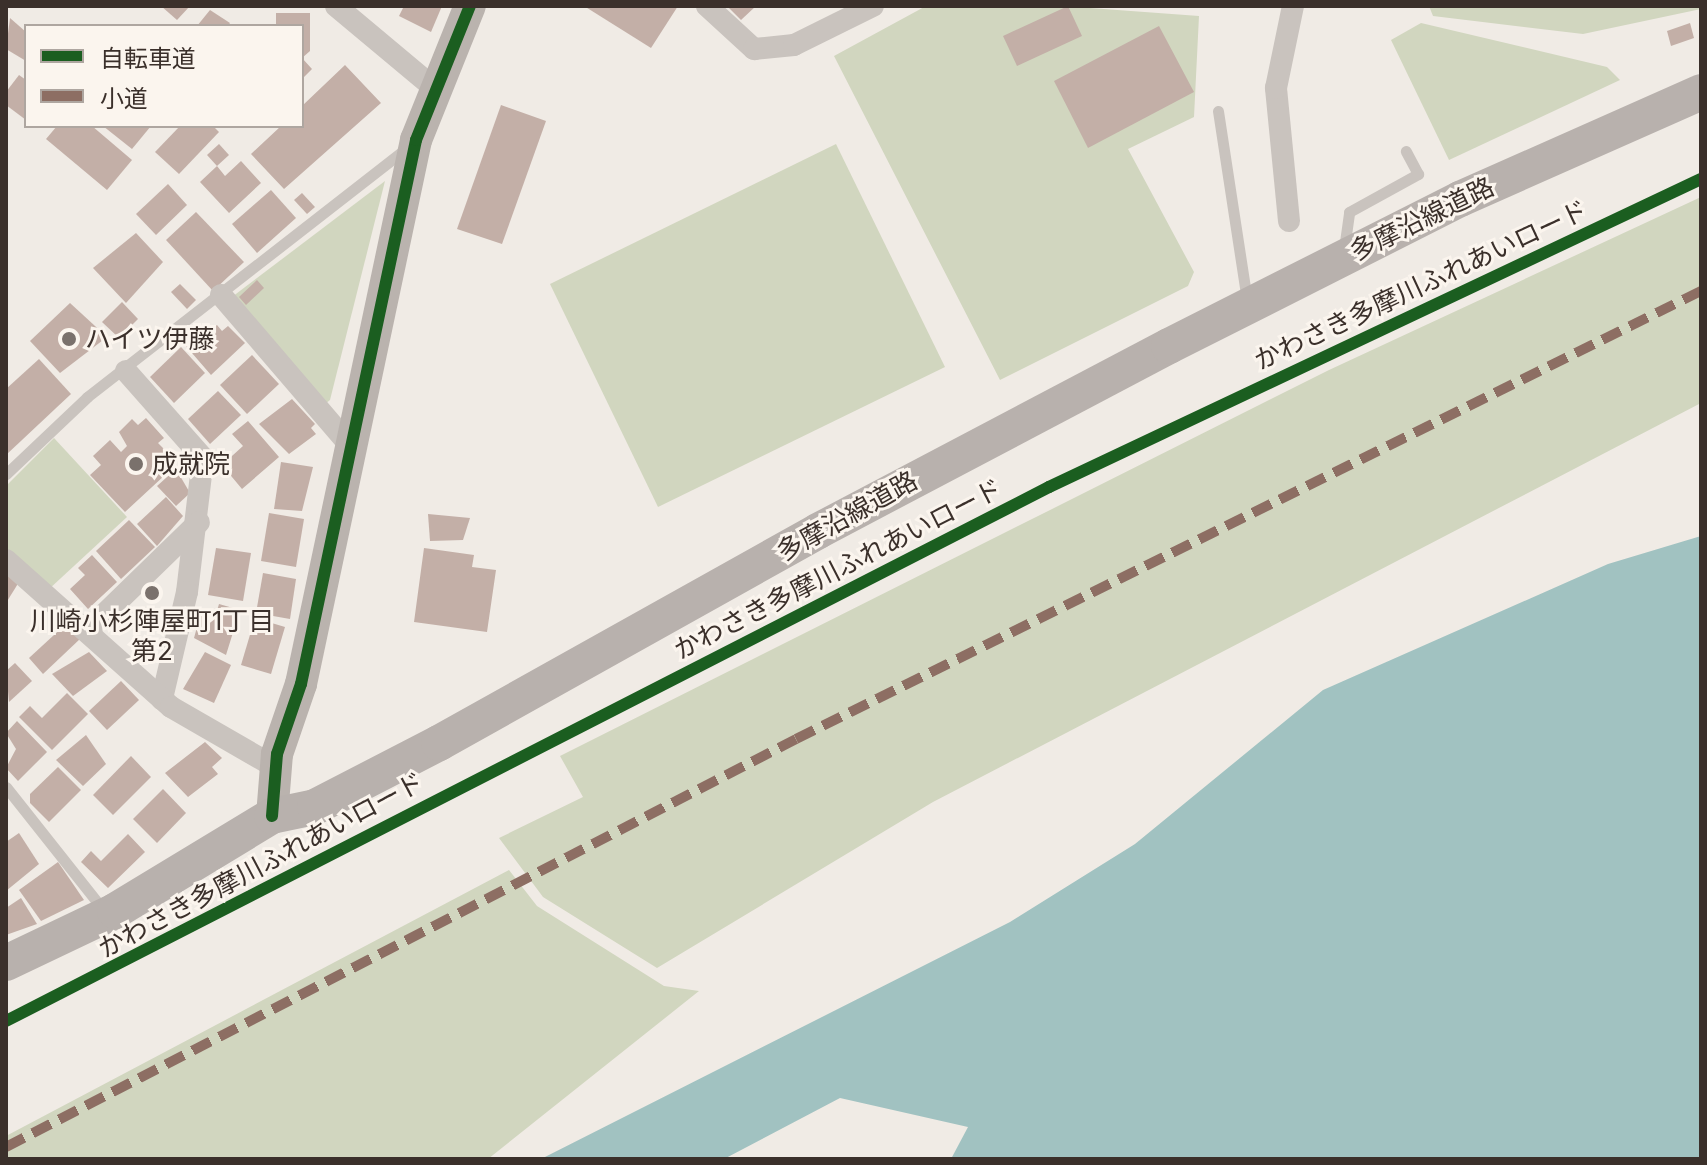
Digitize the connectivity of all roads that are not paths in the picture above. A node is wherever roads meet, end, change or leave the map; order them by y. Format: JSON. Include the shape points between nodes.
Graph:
{"nodes":[{"id":1,"x":336,"y":6,"type":"edge"},
{"id":2,"x":470,"y":6,"type":"edge"},
{"id":3,"x":707,"y":6,"type":"edge"},
{"id":4,"x":824,"y":6,"type":"edge"},
{"id":5,"x":873,"y":6,"type":"edge"},
{"id":6,"x":1293,"y":6,"type":"edge"},
{"id":7,"x":821,"y":32,"type":"junction"},
{"id":8,"x":434,"y":88,"type":"junction"},
{"id":9,"x":1701,"y":92,"type":"edge"},
{"id":10,"x":1218,"y":111,"type":"dead end"},
{"id":11,"x":416,"y":140,"type":"junction"},
{"id":12,"x":1406,"y":151,"type":"dead end"},
{"id":13,"x":1289,"y":221,"type":"dead end"},
{"id":14,"x":1342,"y":258,"type":"junction"},
{"id":15,"x":221,"y":295,"type":"junction"},
{"id":16,"x":1248,"y":306,"type":"junction"},
{"id":17,"x":126,"y":371,"type":"junction"},
{"id":18,"x":348,"y":443,"type":"junction"},
{"id":19,"x":6,"y":474,"type":"edge"},
{"id":20,"x":199,"y":522,"type":"junction"},
{"id":21,"x":6,"y":560,"type":"edge"},
{"id":22,"x":87,"y":631,"type":"junction"},
{"id":23,"x":162,"y":699,"type":"junction"},
{"id":24,"x":275,"y":767,"type":"junction"},
{"id":25,"x":6,"y":787,"type":"edge"},
{"id":26,"x":272,"y":816,"type":"junction"},
{"id":27,"x":107,"y":915,"type":"junction"},
{"id":28,"x":6,"y":963,"type":"edge"}],
"edges":[{"from":1,"to":8,"type":"street"},
{"from":2,"to":8,"type":"street"},
{"from":3,"to":7,"type":"street","via":[[754,49],[794,45]]},
{"from":4,"to":7,"type":"street","via":[[828,20]]},
{"from":5,"to":7,"type":"street"},
{"from":6,"to":13,"type":"street","via":[[1276,88]]},
{"from":8,"to":11,"type":"street"},
{"from":9,"to":14,"type":"main road","name":"多摩沿線道路"},
{"from":10,"to":16,"type":"lane"},
{"from":11,"to":15,"type":"lane"},
{"from":11,"to":18,"type":"street"},
{"from":12,"to":14,"type":"lane","via":[[1418,174],[1349,212]]},
{"from":14,"to":16,"type":"main road","name":"多摩沿線道路"},
{"from":15,"to":17,"type":"lane"},
{"from":15,"to":18,"type":"street"},
{"from":16,"to":26,"type":"main road","name":"多摩沿線道路","via":[[888,493],[439,743],[315,807]]},
{"from":17,"to":19,"type":"lane","via":[[87,397]]},
{"from":17,"to":20,"type":"street","via":[[203,458]]},
{"from":18,"to":24,"type":"street","via":[[301,684]]},
{"from":20,"to":22,"type":"street"},
{"from":20,"to":23,"type":"street"},
{"from":21,"to":22,"type":"street"},
{"from":22,"to":23,"type":"street"},
{"from":23,"to":24,"type":"street"},
{"from":24,"to":26,"type":"street"},
{"from":25,"to":27,"type":"lane"},
{"from":26,"to":27,"type":"main road","name":"多摩沿線道路"},
{"from":27,"to":28,"type":"main road","name":"多摩沿線道路"}]}
